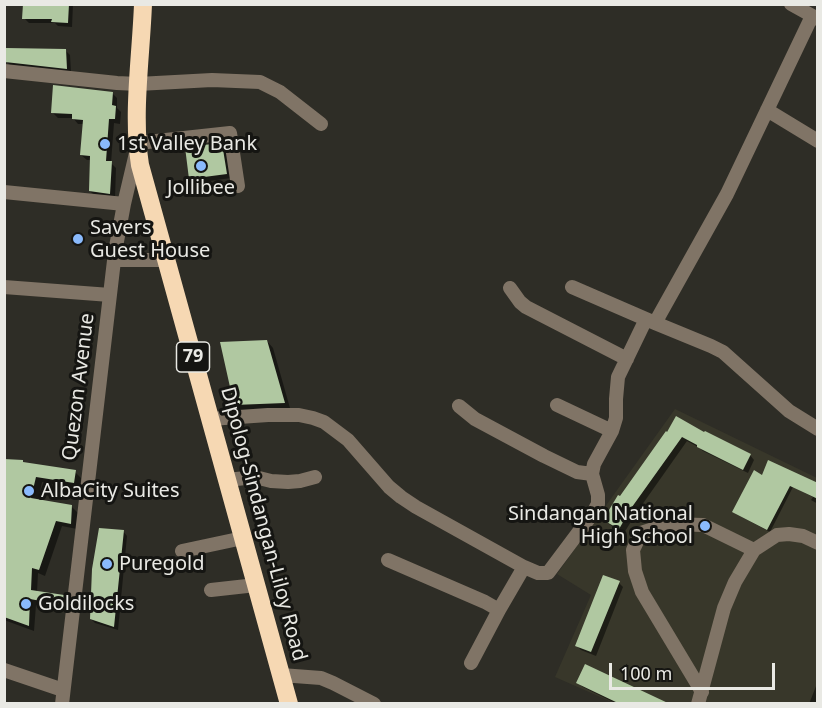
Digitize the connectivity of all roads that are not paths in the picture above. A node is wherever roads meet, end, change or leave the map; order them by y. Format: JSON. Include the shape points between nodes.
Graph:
{"nodes":[{"id":1,"x":143,"y":4,"type":"edge"},
{"id":2,"x":790,"y":4,"type":"edge"},
{"id":3,"x":815,"y":17,"type":"edge"},
{"id":4,"x":4,"y":71,"type":"edge"},
{"id":5,"x":138,"y":84,"type":"junction"},
{"id":6,"x":767,"y":110,"type":"junction"},
{"id":7,"x":321,"y":124,"type":"dead end"},
{"id":8,"x":818,"y":141,"type":"edge"},
{"id":9,"x":138,"y":146,"type":"junction"},
{"id":10,"x":238,"y":186,"type":"dead end"},
{"id":11,"x":4,"y":192,"type":"edge"},
{"id":12,"x":124,"y":204,"type":"junction"},
{"id":13,"x":114,"y":260,"type":"junction"},
{"id":14,"x":166,"y":260,"type":"junction"},
{"id":15,"x":572,"y":286,"type":"dead end"},
{"id":16,"x":4,"y":287,"type":"edge"},
{"id":17,"x":510,"y":288,"type":"dead end"},
{"id":18,"x":110,"y":295,"type":"junction"},
{"id":19,"x":651,"y":321,"type":"junction"},
{"id":20,"x":627,"y":359,"type":"junction"},
{"id":21,"x":557,"y":405,"type":"dead end"},
{"id":22,"x":459,"y":406,"type":"dead end"},
{"id":23,"x":210,"y":419,"type":"junction"},
{"id":24,"x":818,"y":429,"type":"edge"},
{"id":25,"x":612,"y":431,"type":"junction"},
{"id":26,"x":592,"y":474,"type":"junction"},
{"id":27,"x":315,"y":477,"type":"dead end"},
{"id":28,"x":227,"y":480,"type":"junction"},
{"id":29,"x":243,"y":538,"type":"junction"},
{"id":30,"x":818,"y":543,"type":"edge"},
{"id":31,"x":754,"y":550,"type":"junction"},
{"id":32,"x":182,"y":551,"type":"dead end"},
{"id":33,"x":388,"y":560,"type":"dead end"},
{"id":34,"x":524,"y":567,"type":"junction"},
{"id":35,"x":256,"y":585,"type":"junction"},
{"id":36,"x":211,"y":590,"type":"dead end"},
{"id":37,"x":499,"y":610,"type":"junction"},
{"id":38,"x":471,"y":663,"type":"dead end"},
{"id":39,"x":4,"y":670,"type":"edge"},
{"id":40,"x":281,"y":675,"type":"junction"},
{"id":41,"x":62,"y":697,"type":"edge"},
{"id":42,"x":700,"y":698,"type":"edge"},
{"id":43,"x":289,"y":704,"type":"edge"},
{"id":44,"x":374,"y":704,"type":"edge"}],
"edges":[{"from":1,"to":5,"type":"highway","name":"Dipolog-Sindangan-Liloy Road","number":"79"},
{"from":2,"to":3,"type":"street"},
{"from":3,"to":6,"type":"street"},
{"from":4,"to":5,"type":"street"},
{"from":5,"to":7,"type":"street","via":[[260,82],[294,101]]},
{"from":5,"to":9,"type":"highway","name":"Dipolog-Sindangan-Liloy Road","number":"79"},
{"from":6,"to":8,"type":"street"},
{"from":6,"to":19,"type":"street","via":[[727,194]]},
{"from":9,"to":10,"type":"street","via":[[230,133]]},
{"from":9,"to":12,"type":"street","name":"Quezon Avenue"},
{"from":9,"to":14,"type":"highway","name":"Dipolog-Sindangan-Liloy Road","number":"79"},
{"from":11,"to":12,"type":"street"},
{"from":12,"to":13,"type":"street","name":"Quezon Avenue"},
{"from":13,"to":14,"type":"street"},
{"from":13,"to":18,"type":"street","name":"Quezon Avenue"},
{"from":14,"to":23,"type":"highway","name":"Dipolog-Sindangan-Liloy Road","number":"79"},
{"from":15,"to":19,"type":"street"},
{"from":16,"to":18,"type":"street"},
{"from":17,"to":20,"type":"street","via":[[526,307]]},
{"from":18,"to":41,"type":"street","name":"Quezon Avenue"},
{"from":19,"to":20,"type":"street"},
{"from":19,"to":24,"type":"street","via":[[723,352],[789,411]]},
{"from":20,"to":25,"type":"street","via":[[618,377]]},
{"from":21,"to":25,"type":"street"},
{"from":22,"to":26,"type":"street","via":[[475,419],[544,456],[577,472]]},
{"from":23,"to":28,"type":"highway","name":"Dipolog-Sindangan-Liloy Road","number":"79"},
{"from":23,"to":34,"type":"street","via":[[299,415],[324,422],[348,440],[389,487],[416,507]]},
{"from":25,"to":26,"type":"street"},
{"from":26,"to":34,"type":"street","via":[[598,504],[555,566],[548,573]]},
{"from":27,"to":28,"type":"street","via":[[288,482],[255,477]]},
{"from":28,"to":29,"type":"highway","name":"Dipolog-Sindangan-Liloy Road","number":"79"},
{"from":29,"to":32,"type":"street"},
{"from":29,"to":35,"type":"highway","name":"Dipolog-Sindangan-Liloy Road","number":"79"},
{"from":30,"to":31,"type":"street","via":[[803,536],[783,534]]},
{"from":31,"to":42,"type":"street","via":[[724,608]]},
{"from":31,"to":42,"type":"street","via":[[704,525],[669,524],[641,533],[633,550],[642,592]]},
{"from":33,"to":37,"type":"street"},
{"from":34,"to":37,"type":"street"},
{"from":35,"to":36,"type":"street"},
{"from":35,"to":40,"type":"highway","name":"Dipolog-Sindangan-Liloy Road","number":"79"},
{"from":37,"to":38,"type":"street"},
{"from":39,"to":41,"type":"street"},
{"from":40,"to":43,"type":"highway","name":"Dipolog-Sindangan-Liloy Road","number":"79"},
{"from":40,"to":44,"type":"street","via":[[321,678]]}]}
